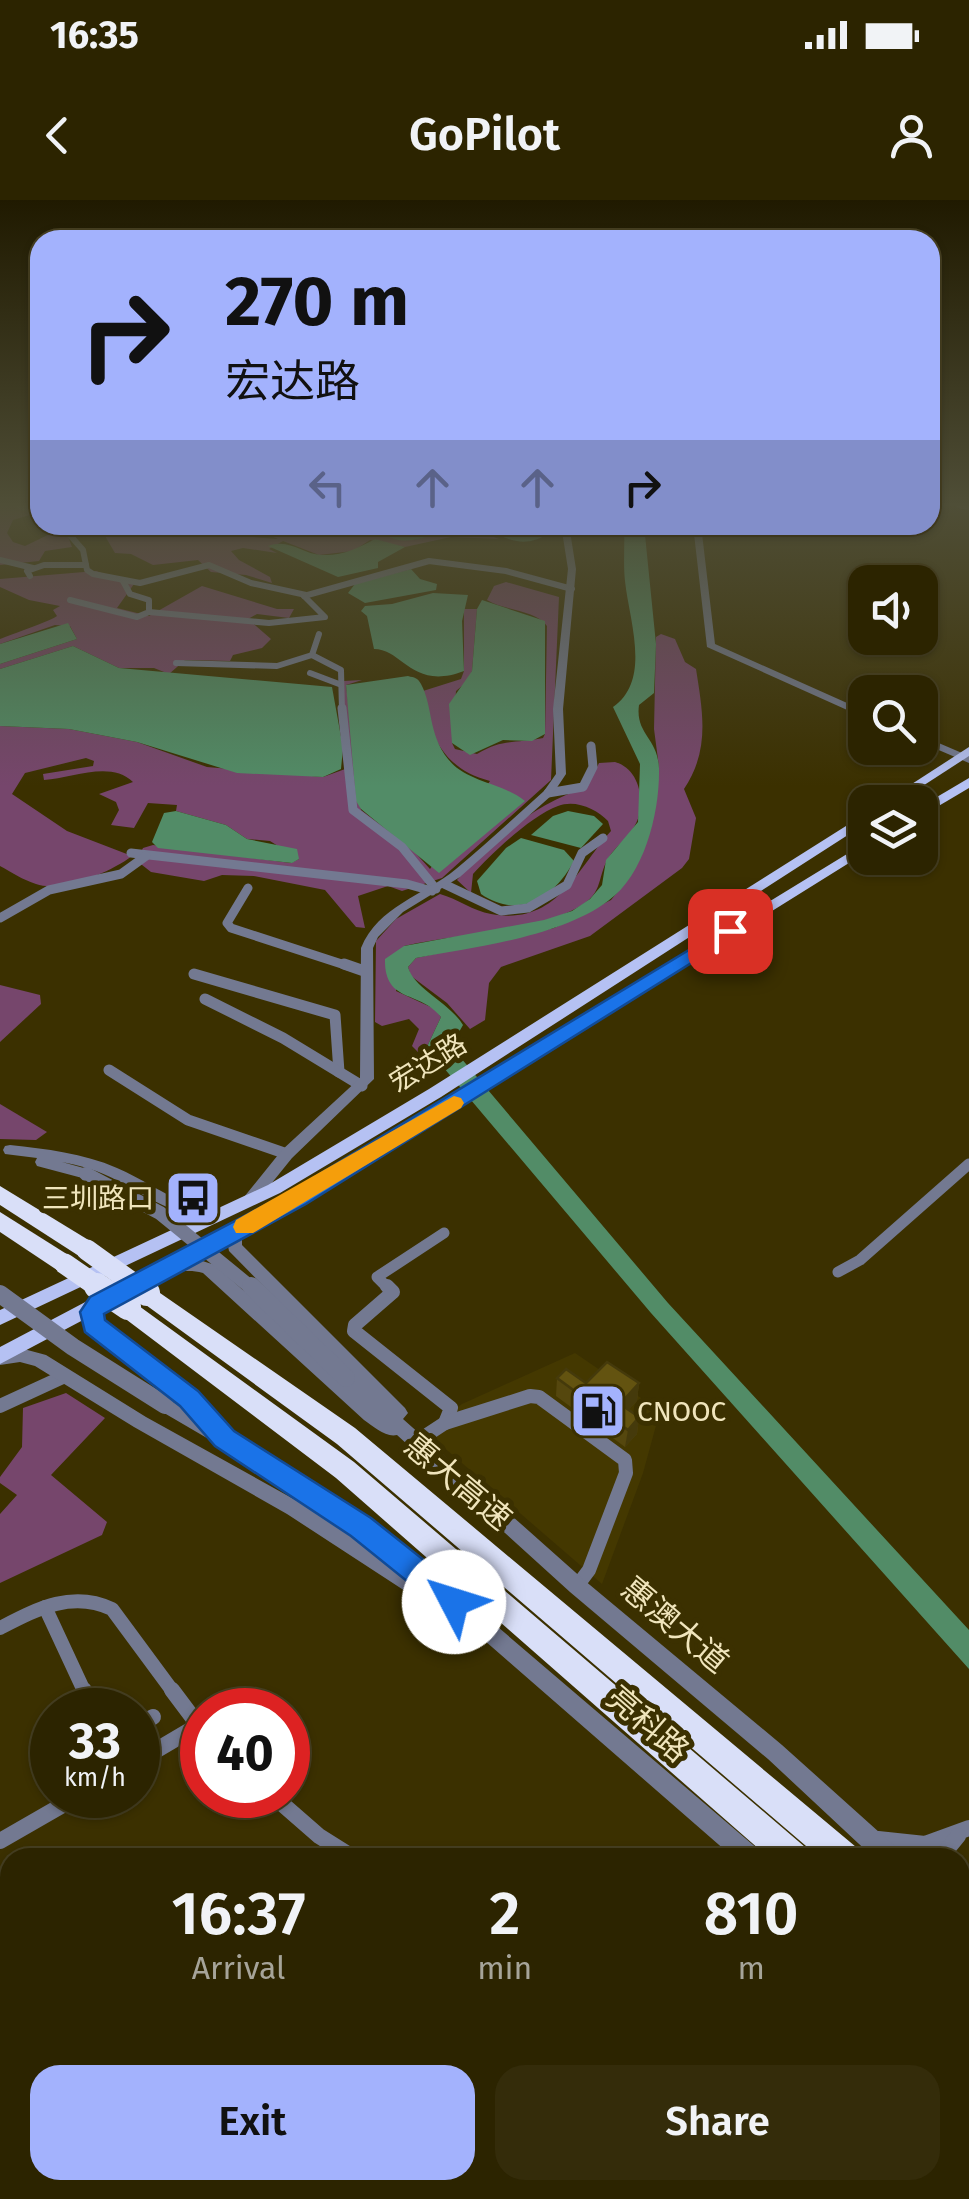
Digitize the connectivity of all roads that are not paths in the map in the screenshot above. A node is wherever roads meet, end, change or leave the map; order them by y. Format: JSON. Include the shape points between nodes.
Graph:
{"nodes":[{"id":1,"x":147,"y":599,"type":"edge"},
{"id":2,"x":310,"y":599,"type":"edge"},
{"id":3,"x":571,"y":599,"type":"edge"},
{"id":4,"x":705,"y":599,"type":"edge"},
{"id":5,"x":70,"y":600,"type":"dead end"},
{"id":6,"x":149,"y":612,"type":"junction"},
{"id":7,"x":319,"y":634,"type":"dead end"},
{"id":8,"x":312,"y":654,"type":"junction"},
{"id":9,"x":176,"y":663,"type":"dead end"},
{"id":10,"x":310,"y":673,"type":"dead end"},
{"id":11,"x":339,"y":684,"type":"junction"},
{"id":12,"x":848,"y":707,"type":"edge"},
{"id":13,"x":591,"y":746,"type":"dead end"},
{"id":14,"x":939,"y":747,"type":"joint"},
{"id":15,"x":968,"y":756,"type":"edge"},
{"id":16,"x":948,"y":766,"type":"junction"},
{"id":17,"x":969,"y":782,"type":"edge"},
{"id":18,"x":917,"y":785,"type":"edge"},
{"id":19,"x":548,"y":793,"type":"junction"},
{"id":20,"x":938,"y":802,"type":"edge"},
{"id":21,"x":848,"y":829,"type":"edge"},
{"id":22,"x":603,"y":838,"type":"dead end"},
{"id":23,"x":131,"y":853,"type":"dead end"},
{"id":24,"x":150,"y":855,"type":"junction"},
{"id":25,"x":848,"y":858,"type":"edge"},
{"id":26,"x":248,"y":888,"type":"dead end"},
{"id":27,"x":438,"y":888,"type":"junction"},
{"id":28,"x":0,"y":918,"type":"edge"},
{"id":29,"x":367,"y":972,"type":"junction"},
{"id":30,"x":194,"y":974,"type":"dead end"},
{"id":31,"x":205,"y":999,"type":"dead end"},
{"id":32,"x":109,"y":1070,"type":"dead end"},
{"id":33,"x":339,"y":1072,"type":"junction"},
{"id":34,"x":362,"y":1086,"type":"junction"},
{"id":35,"x":442,"y":1100,"type":"junction"},
{"id":36,"x":5,"y":1149,"type":"edge"},
{"id":37,"x":287,"y":1154,"type":"junction"},
{"id":38,"x":969,"y":1164,"type":"edge"},
{"id":39,"x":0,"y":1194,"type":"edge"},
{"id":40,"x":249,"y":1201,"type":"junction"},
{"id":41,"x":229,"y":1211,"type":"junction"},
{"id":42,"x":0,"y":1220,"type":"edge"},
{"id":43,"x":244,"y":1227,"type":"junction"},
{"id":44,"x":444,"y":1234,"type":"dead end"},
{"id":45,"x":169,"y":1266,"type":"junction"},
{"id":46,"x":838,"y":1272,"type":"dead end"},
{"id":47,"x":0,"y":1294,"type":"edge"},
{"id":48,"x":138,"y":1300,"type":"junction"},
{"id":49,"x":98,"y":1304,"type":"junction"},
{"id":50,"x":0,"y":1318,"type":"edge"},
{"id":51,"x":0,"y":1357,"type":"edge"},
{"id":52,"x":64,"y":1376,"type":"junction"},
{"id":53,"x":0,"y":1406,"type":"edge"},
{"id":54,"x":445,"y":1422,"type":"junction"},
{"id":55,"x":224,"y":1438,"type":"junction"},
{"id":56,"x":419,"y":1440,"type":"junction"},
{"id":57,"x":577,"y":1586,"type":"junction"},
{"id":58,"x":45,"y":1607,"type":"junction"},
{"id":59,"x":0,"y":1628,"type":"edge"},
{"id":60,"x":500,"y":1642,"type":"junction"},
{"id":61,"x":83,"y":1688,"type":"edge"},
{"id":62,"x":180,"y":1700,"type":"edge"},
{"id":63,"x":40,"y":1818,"type":"edge"},
{"id":64,"x":298,"y":1818,"type":"edge"},
{"id":65,"x":965,"y":1830,"type":"edge"},
{"id":66,"x":867,"y":1836,"type":"junction"},
{"id":67,"x":0,"y":1841,"type":"edge"},
{"id":68,"x":338,"y":1848,"type":"edge"},
{"id":69,"x":733,"y":1848,"type":"edge"},
{"id":70,"x":782,"y":1848,"type":"edge"},
{"id":71,"x":833,"y":1848,"type":"edge"},
{"id":72,"x":880,"y":1848,"type":"edge"}],
"edges":[{"from":1,"to":6,"type":"street"},
{"from":2,"to":6,"type":"street","via":[[325,618],[270,624]]},
{"from":3,"to":19,"type":"street","via":[[558,709],[561,774]]},
{"from":4,"to":12,"type":"street","via":[[716,650]]},
{"from":5,"to":6,"type":"street","via":[[137,617]]},
{"from":7,"to":8,"type":"street"},
{"from":8,"to":9,"type":"street","via":[[276,666]]},
{"from":8,"to":11,"type":"street","via":[[341,670]]},
{"from":10,"to":11,"type":"street"},
{"from":11,"to":27,"type":"street","via":[[353,810],[402,847]]},
{"from":13,"to":19,"type":"street","via":[[593,766],[583,786]]},
{"from":14,"to":15,"type":"street"},
{"from":14,"to":16,"type":"street"},
{"from":15,"to":16,"type":"main road"},
{"from":16,"to":18,"type":"main road"},
{"from":17,"to":20,"type":"main road"},
{"from":19,"to":27,"type":"street"},
{"from":21,"to":35,"type":"main road","name":"宏达路","via":[[482,1063]]},
{"from":22,"to":27,"type":"street","via":[[582,854],[567,885],[515,911]]},
{"from":23,"to":24,"type":"street"},
{"from":24,"to":27,"type":"street"},
{"from":24,"to":28,"type":"street","via":[[114,876],[48,890]]},
{"from":25,"to":35,"type":"main road","name":"宏达路","via":[[493,1078]]},
{"from":26,"to":29,"type":"street","via":[[230,928]]},
{"from":27,"to":29,"type":"street","via":[[380,925],[368,948]]},
{"from":29,"to":34,"type":"street"},
{"from":30,"to":33,"type":"street","via":[[335,1015]]},
{"from":31,"to":33,"type":"street"},
{"from":32,"to":37,"type":"street","via":[[188,1120]]},
{"from":33,"to":34,"type":"street"},
{"from":34,"to":37,"type":"street"},
{"from":35,"to":40,"type":"main road","name":"宏达路"},
{"from":35,"to":43,"type":"main road","name":"宏达路"},
{"from":36,"to":41,"type":"street","via":[[75,1159],[196,1212]]},
{"from":36,"to":56,"type":"street","bridge":true,"via":[[86,1174],[184,1228]]},
{"from":37,"to":40,"type":"street"},
{"from":38,"to":46,"type":"street"},
{"from":39,"to":48,"type":"highway","name":"惠大高速","bridge":true,"via":[[87,1250]]},
{"from":40,"to":41,"type":"main road","name":"宏达路"},
{"from":41,"to":50,"type":"main road","name":"宏达路"},
{"from":42,"to":48,"type":"highway","name":"惠大高速","bridge":true,"via":[[65,1264]]},
{"from":43,"to":45,"type":"main road","name":"宏达路"},
{"from":43,"to":56,"type":"street","via":[[234,1247]]},
{"from":44,"to":54,"type":"street","via":[[377,1276],[393,1292],[354,1331],[451,1408]]},
{"from":45,"to":49,"type":"main road","name":"宏达路"},
{"from":45,"to":56,"type":"street","via":[[209,1269],[370,1415]]},
{"from":47,"to":55,"type":"street","bridge":true,"via":[[73,1348]]},
{"from":48,"to":70,"type":"highway","name":"惠大高速"},
{"from":48,"to":71,"type":"highway","name":"惠大高速","via":[[346,1436]]},
{"from":49,"to":51,"type":"main road","name":"宏达路"},
{"from":49,"to":55,"type":"street","via":[[94,1325],[189,1399]]},
{"from":51,"to":52,"type":"street","via":[[34,1357]]},
{"from":52,"to":53,"type":"street"},
{"from":52,"to":60,"type":"street","via":[[293,1508]]},
{"from":54,"to":56,"type":"street"},
{"from":54,"to":57,"type":"street","via":[[538,1397],[625,1460],[590,1570]]},
{"from":55,"to":60,"type":"street","via":[[361,1527]]},
{"from":56,"to":57,"type":"street","name":"惠澳大道"},
{"from":57,"to":66,"type":"street","name":"惠澳大道"},
{"from":58,"to":59,"type":"street"},
{"from":58,"to":61,"type":"street"},
{"from":58,"to":62,"type":"street","via":[[92,1598],[112,1609]]},
{"from":60,"to":69,"type":"street","name":"亮科路"},
{"from":63,"to":67,"type":"street"},
{"from":64,"to":68,"type":"street"},
{"from":65,"to":66,"type":"street","via":[[918,1847]]},
{"from":66,"to":72,"type":"street","name":"惠澳大道"}]}
